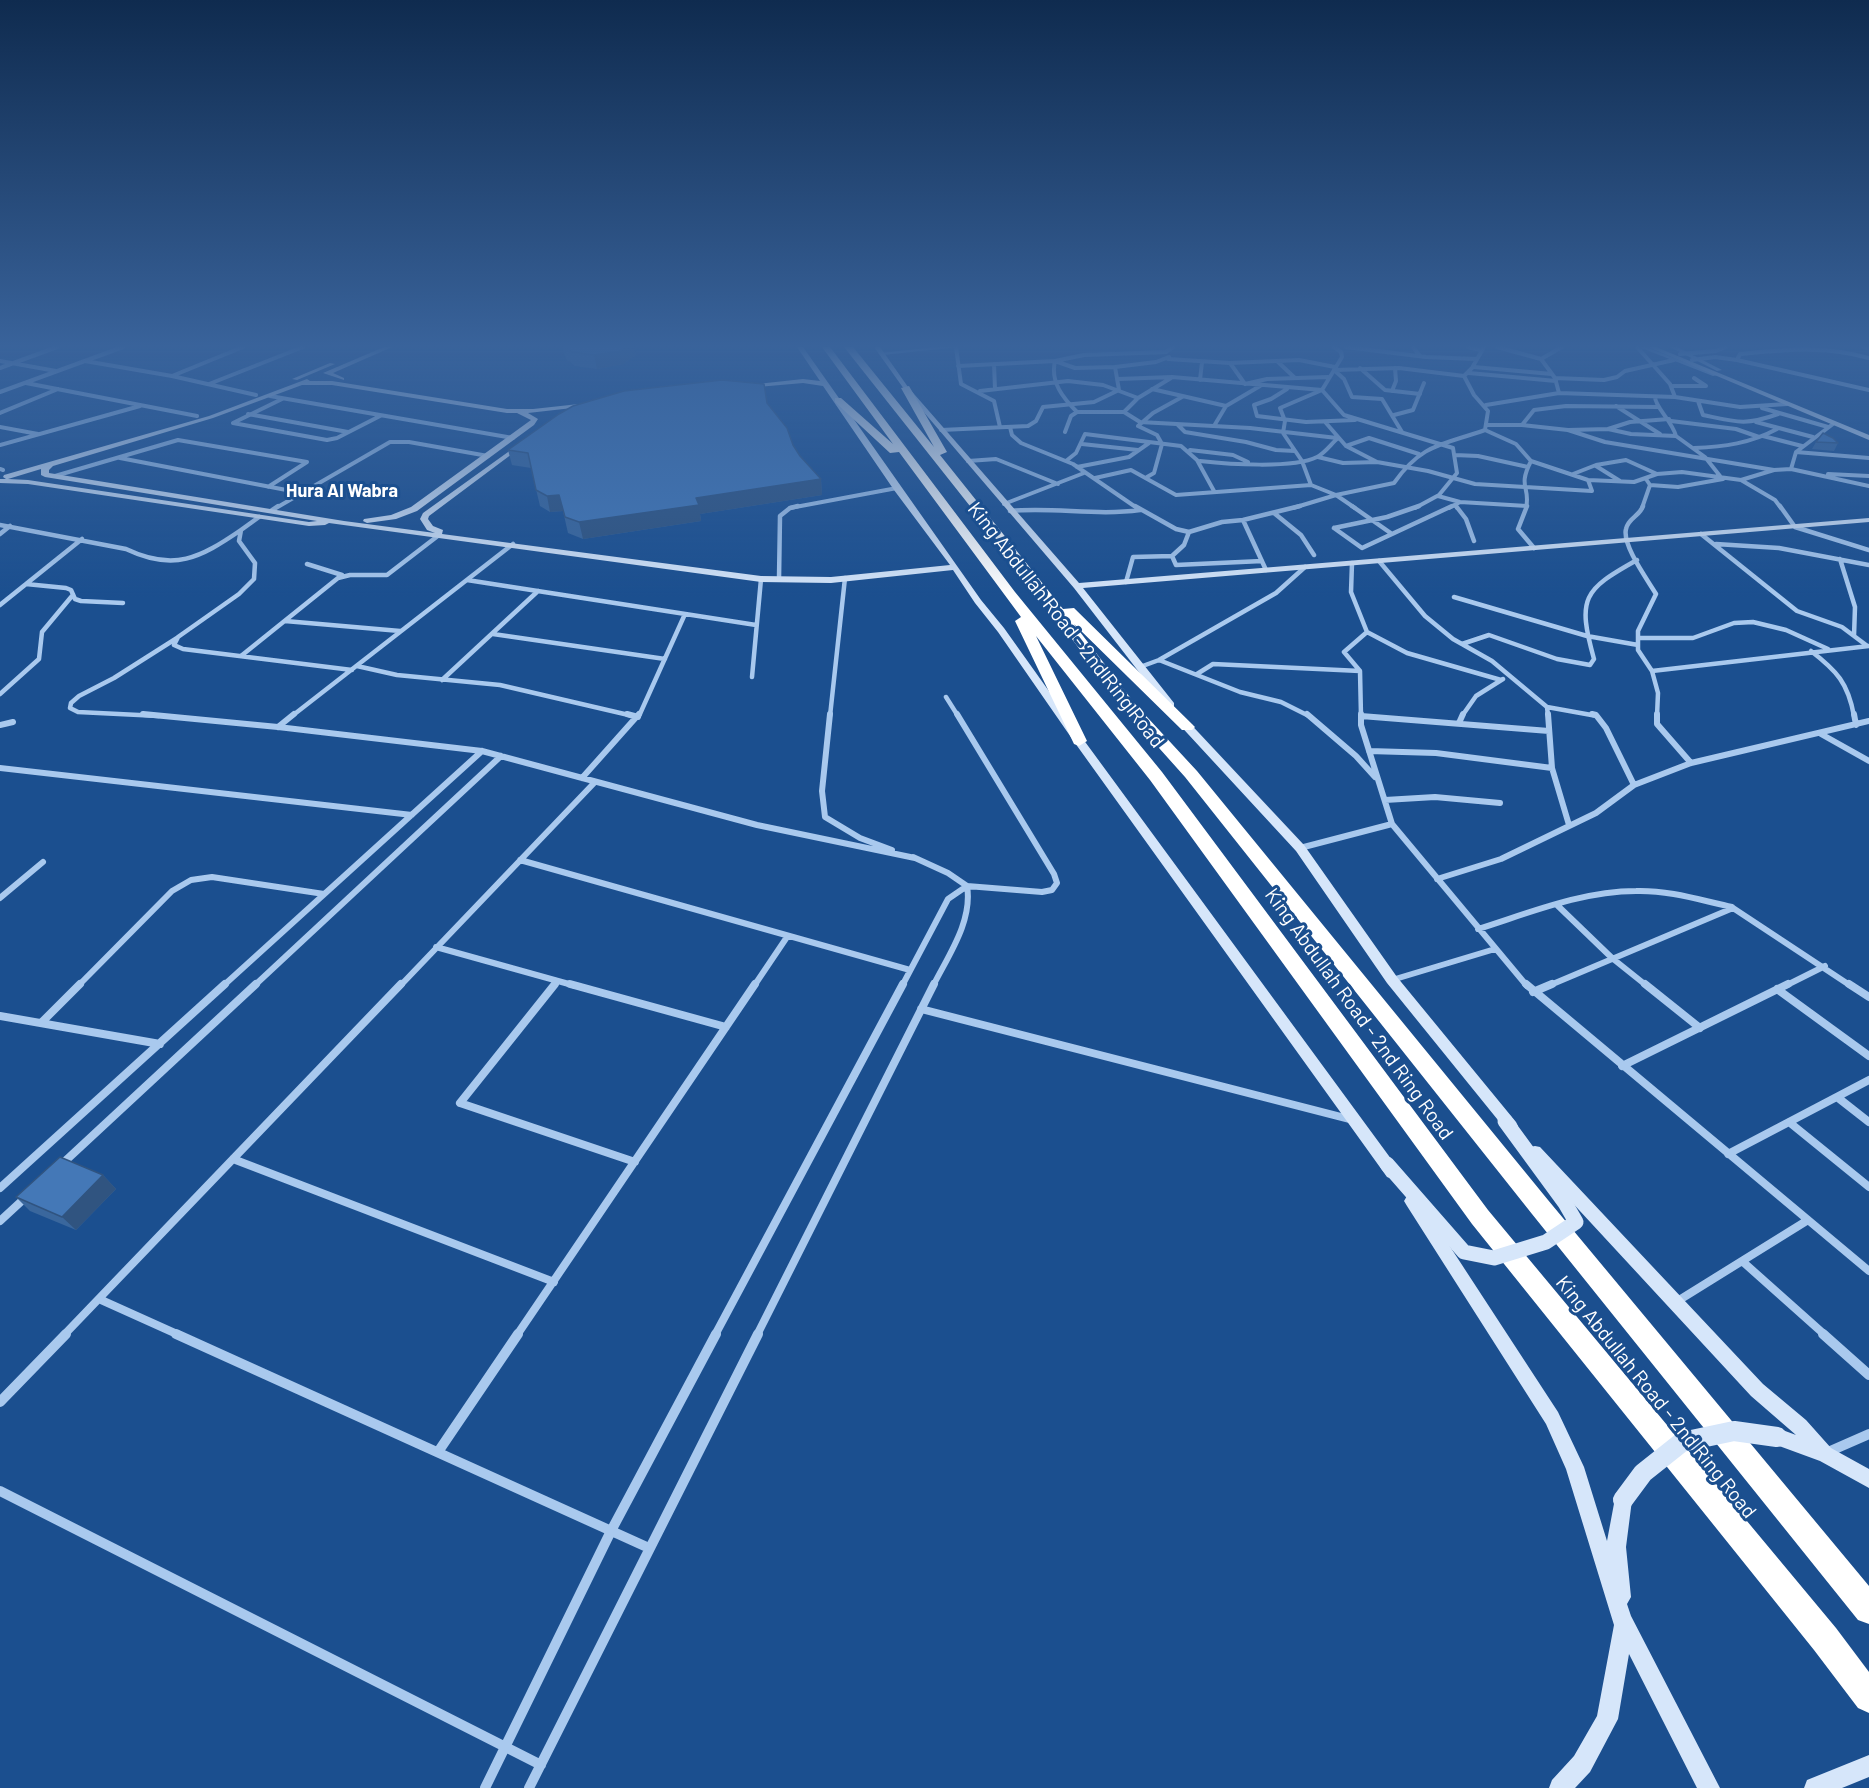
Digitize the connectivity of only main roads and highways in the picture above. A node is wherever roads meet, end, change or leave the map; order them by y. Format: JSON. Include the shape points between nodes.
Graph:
{"nodes":[{"id":1,"x":145,"y":430,"type":"edge"},
{"id":2,"x":165,"y":430,"type":"edge"},
{"id":3,"x":523,"y":430,"type":"edge"},
{"id":4,"x":858,"y":430,"type":"edge"},
{"id":5,"x":871,"y":430,"type":"edge"},
{"id":6,"x":887,"y":430,"type":"edge"},
{"id":7,"x":914,"y":430,"type":"edge"},
{"id":8,"x":930,"y":430,"type":"edge"},
{"id":9,"x":941,"y":430,"type":"edge"},
{"id":10,"x":1846,"y":430,"type":"edge"},
{"id":11,"x":532,"y":437,"type":"edge"},
{"id":12,"x":1869,"y":438,"type":"edge"},
{"id":13,"x":51,"y":464,"type":"junction"},
{"id":14,"x":1,"y":470,"type":"edge"},
{"id":15,"x":920,"y":475,"type":"junction"},
{"id":16,"x":0,"y":480,"type":"edge"},
{"id":17,"x":970,"y":501,"type":"junction"},
{"id":18,"x":1869,"y":520,"type":"edge"},
{"id":19,"x":344,"y":523,"type":"junction"},
{"id":20,"x":452,"y":537,"type":"junction"},
{"id":21,"x":1023,"y":565,"type":"junction"},
{"id":22,"x":956,"y":567,"type":"junction"},
{"id":23,"x":1077,"y":586,"type":"junction"},
{"id":24,"x":1010,"y":595,"type":"junction"},
{"id":25,"x":1187,"y":727,"type":"junction"},
{"id":26,"x":1078,"y":741,"type":"junction"},
{"id":27,"x":1506,"y":1121,"type":"junction"},
{"id":28,"x":1388,"y":1164,"type":"junction"},
{"id":29,"x":1825,"y":1454,"type":"junction"},
{"id":30,"x":1849,"y":1466,"type":"junction"},
{"id":31,"x":1869,"y":1466,"type":"edge"},
{"id":32,"x":1869,"y":1479,"type":"edge"},
{"id":33,"x":1869,"y":1609,"type":"edge"},
{"id":34,"x":1624,"y":1625,"type":"junction"},
{"id":35,"x":1869,"y":1697,"type":"edge"},
{"id":36,"x":1869,"y":1766,"type":"edge"},
{"id":37,"x":1560,"y":1788,"type":"edge"},
{"id":38,"x":1709,"y":1788,"type":"edge"},
{"id":39,"x":1815,"y":1788,"type":"edge"}],
"edges":[{"from":1,"to":14,"type":"main road"},
{"from":2,"to":13,"type":"main road"},
{"from":3,"to":19,"type":"main road","via":[[414,509],[393,517]]},
{"from":4,"to":22,"type":"main road"},
{"from":5,"to":15,"type":"highway"},
{"from":6,"to":15,"type":"highway","name":"King Abdullah Road - 2nd Ring Road"},
{"from":7,"to":17,"type":"highway","name":"King Abdullah Road - 2nd Ring Road"},
{"from":8,"to":17,"type":"highway"},
{"from":9,"to":23,"type":"main road"},
{"from":10,"to":12,"type":"main road"},
{"from":11,"to":20,"type":"main road","via":[[426,515],[424,519],[430,528]]},
{"from":13,"to":16,"type":"main road"},
{"from":13,"to":19,"type":"main road","via":[[45,475]]},
{"from":15,"to":24,"type":"highway","name":"King Abdullah Road - 2nd Ring Road"},
{"from":16,"to":19,"type":"main road","via":[[309,524]]},
{"from":17,"to":21,"type":"highway","name":"King Abdullah Road - 2nd Ring Road"},
{"from":18,"to":23,"type":"main road"},
{"from":19,"to":20,"type":"main road"},
{"from":20,"to":22,"type":"main road","via":[[761,579],[845,579]]},
{"from":21,"to":25,"type":"highway"},
{"from":21,"to":33,"type":"highway","name":"King Abdullah Road - 2nd Ring Road","via":[[1130,707],[1198,783]]},
{"from":22,"to":26,"type":"main road"},
{"from":23,"to":25,"type":"main road"},
{"from":24,"to":26,"type":"highway"},
{"from":24,"to":35,"type":"highway","name":"King Abdullah Road - 2nd Ring Road","via":[[1203,839],[1480,1217]]},
{"from":25,"to":27,"type":"main road","via":[[1300,848],[1392,980]]},
{"from":26,"to":28,"type":"main road"},
{"from":27,"to":28,"type":"main road","bridge":true,"via":[[1576,1222],[1546,1242],[1494,1258],[1464,1252]]},
{"from":27,"to":29,"type":"main road","via":[[1757,1390],[1800,1426]]},
{"from":28,"to":34,"type":"main road","via":[[1552,1418],[1575,1467]]},
{"from":29,"to":30,"type":"main road"},
{"from":29,"to":34,"type":"main road","bridge":true,"via":[[1777,1437],[1734,1431],[1682,1442],[1643,1473],[1623,1500],[1616,1547]]},
{"from":30,"to":31,"type":"main road"},
{"from":30,"to":32,"type":"main road"},
{"from":34,"to":37,"type":"main road","via":[[1607,1719],[1582,1764]]},
{"from":34,"to":38,"type":"main road"},
{"from":36,"to":39,"type":"main road"}]}
